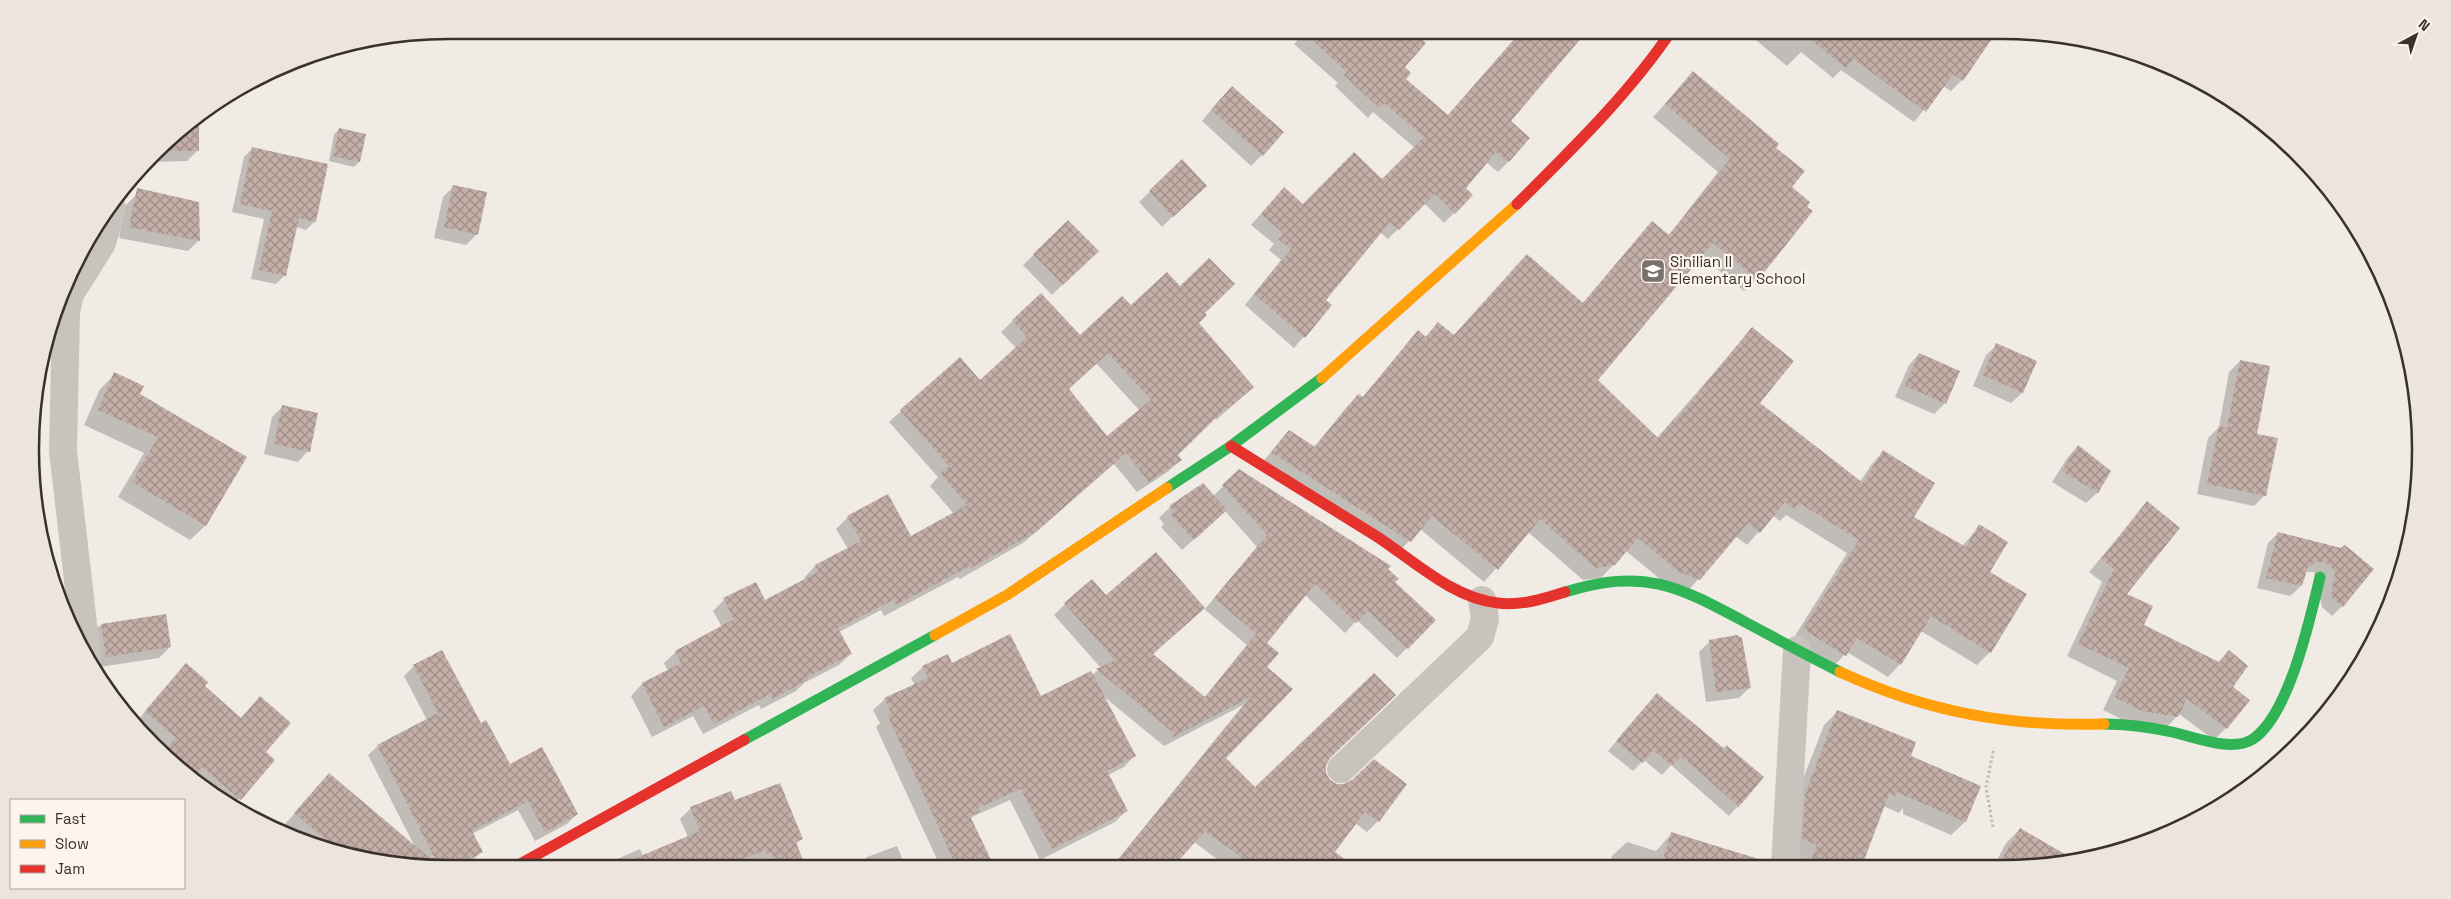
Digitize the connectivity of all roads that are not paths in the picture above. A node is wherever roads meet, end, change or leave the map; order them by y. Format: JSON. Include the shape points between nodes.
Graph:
{"nodes":[{"id":1,"x":1666,"y":39,"type":"edge"},
{"id":2,"x":108,"y":220,"type":"edge"},
{"id":3,"x":1231,"y":446,"type":"junction"},
{"id":4,"x":2320,"y":577,"type":"dead end"},
{"id":5,"x":1482,"y":600,"type":"junction"},
{"id":6,"x":85,"y":638,"type":"edge"},
{"id":7,"x":1797,"y":650,"type":"junction"},
{"id":8,"x":1341,"y":769,"type":"dead end"},
{"id":9,"x":527,"y":860,"type":"edge"},
{"id":10,"x":1785,"y":860,"type":"edge"}],
"edges":[{"from":1,"to":3,"type":"street","via":[[1651,61],[1572,149],[1510,210],[1324,376]]},
{"from":2,"to":6,"type":"street","via":[[102,243],[70,294],[66,312],[63,451]]},
{"from":3,"to":5,"type":"street","via":[[1422,567]]},
{"from":3,"to":9,"type":"street","via":[[1006,594]]},
{"from":4,"to":7,"type":"street","via":[[2308,629],[2277,709],[2251,741],[2233,744],[2126,724],[2056,725],[1945,710],[1899,696]]},
{"from":5,"to":7,"type":"street","via":[[1507,605],[1538,600],[1591,584],[1646,581],[1678,588]]},
{"from":5,"to":8,"type":"street","via":[[1485,619],[1480,637]]},
{"from":7,"to":10,"type":"street"}]}
